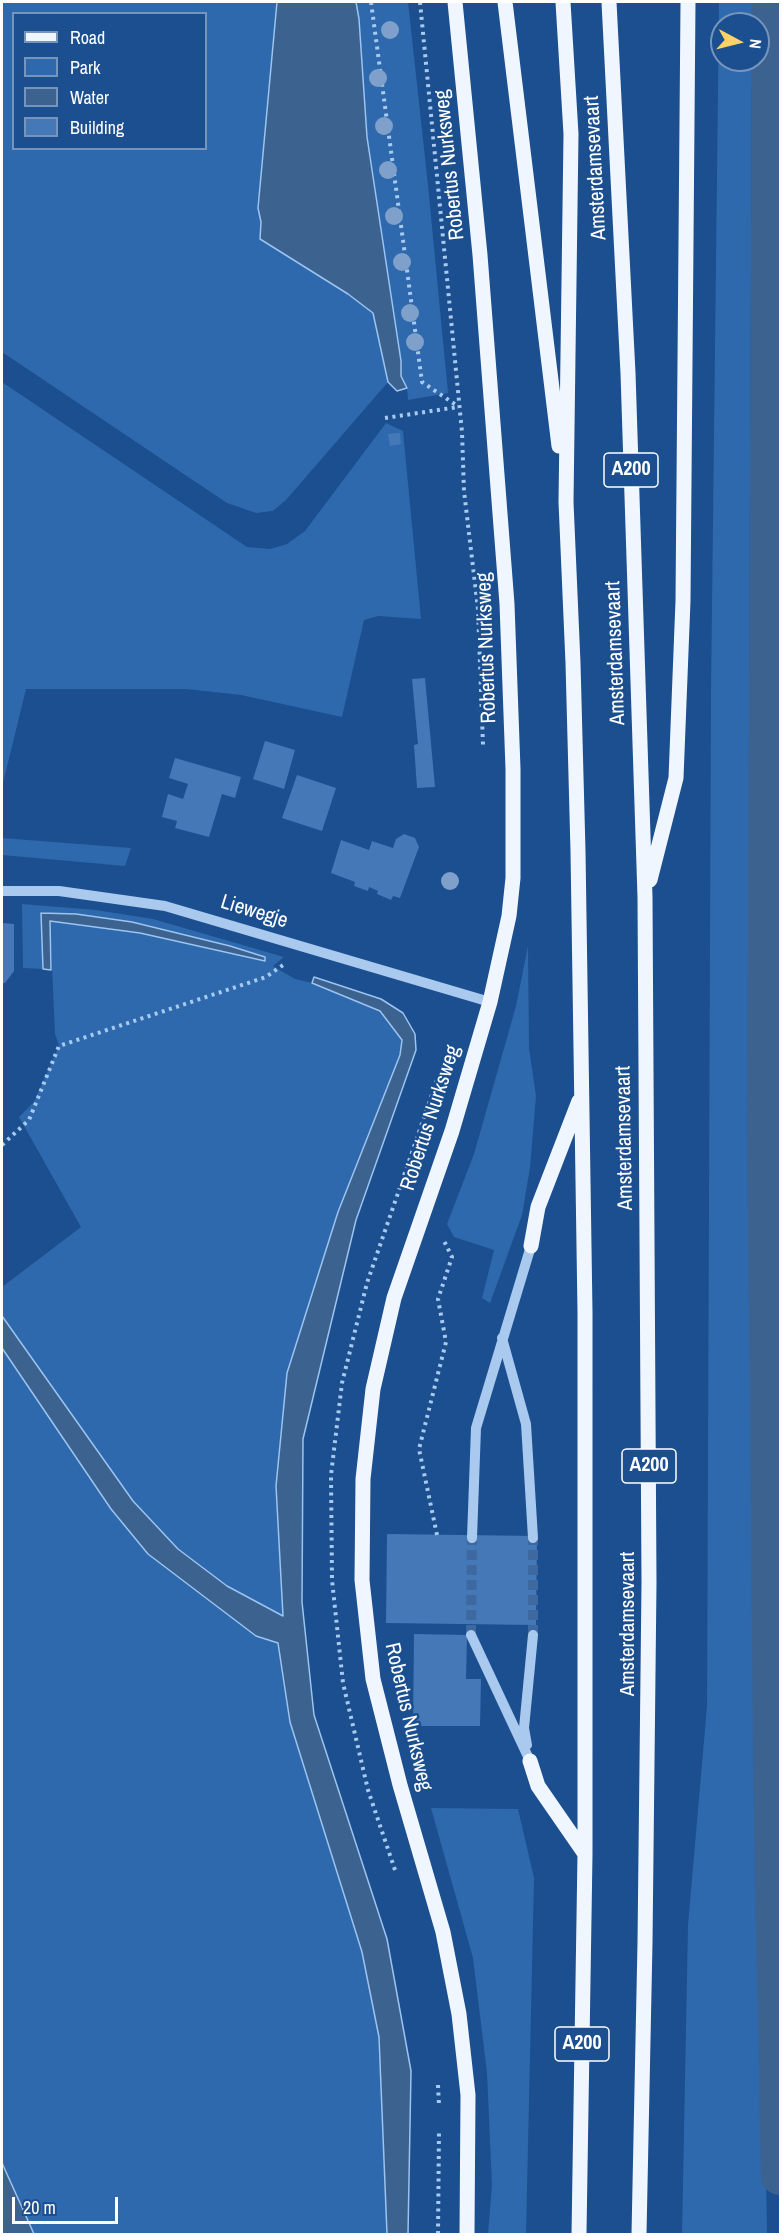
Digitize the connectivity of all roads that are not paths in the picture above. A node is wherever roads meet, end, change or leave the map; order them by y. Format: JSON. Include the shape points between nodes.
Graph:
{"nodes":[{"id":1,"x":455,"y":2,"type":"edge"},
{"id":2,"x":505,"y":2,"type":"edge"},
{"id":3,"x":563,"y":2,"type":"edge"},
{"id":4,"x":609,"y":2,"type":"edge"},
{"id":5,"x":688,"y":2,"type":"edge"},
{"id":6,"x":566,"y":502,"type":"junction"},
{"id":7,"x":2,"y":891,"type":"edge"},
{"id":8,"x":645,"y":897,"type":"junction"},
{"id":9,"x":490,"y":1002,"type":"junction"},
{"id":10,"x":582,"y":1092,"type":"junction"},
{"id":11,"x":531,"y":1246,"type":"joint"},
{"id":12,"x":501,"y":1338,"type":"junction"},
{"id":13,"x":472,"y":1538,"type":"tunnel mouth"},
{"id":14,"x":533,"y":1538,"type":"tunnel mouth"},
{"id":15,"x":471,"y":1635,"type":"tunnel mouth"},
{"id":16,"x":532,"y":1635,"type":"tunnel mouth"},
{"id":17,"x":530,"y":1761,"type":"junction"},
{"id":18,"x":585,"y":1854,"type":"junction"},
{"id":19,"x":467,"y":2235,"type":"edge"},
{"id":20,"x":579,"y":2235,"type":"edge"},
{"id":21,"x":639,"y":2235,"type":"edge"}],
"edges":[{"from":1,"to":9,"type":"main road","name":"Robertus Nurksweg","via":[[480,255],[508,616],[513,878]]},
{"from":2,"to":6,"type":"main road","number":"A200"},
{"from":3,"to":6,"type":"main road","name":"Amsterdamsevaart","number":"A200","via":[[571,134]]},
{"from":4,"to":8,"type":"main road","name":"Amsterdamsevaart","number":"A200","via":[[628,373]]},
{"from":5,"to":8,"type":"main road","number":"A200","via":[[683,601],[676,778]]},
{"from":6,"to":10,"type":"main road","name":"Amsterdamsevaart","number":"A200"},
{"from":7,"to":9,"type":"street","name":"Liewegje","via":[[59,891],[165,906]]},
{"from":8,"to":21,"type":"main road","name":"Amsterdamsevaart","number":"A200","via":[[649,1583]]},
{"from":9,"to":19,"type":"main road","name":"Robertus Nurksweg","via":[[452,1131],[394,1298],[373,1389],[363,1479],[362,1580],[373,1679],[443,1932],[459,2014],[468,2095]]},
{"from":10,"to":11,"type":"main road","number":"A200","via":[[538,1207]]},
{"from":10,"to":18,"type":"main road","name":"Amsterdamsevaart","number":"A200"},
{"from":11,"to":12,"type":"street","number":"A200"},
{"from":12,"to":13,"type":"street","number":"A200","via":[[476,1428]]},
{"from":12,"to":14,"type":"street","via":[[526,1424]]},
{"from":15,"to":17,"type":"street"},
{"from":16,"to":17,"type":"street","via":[[524,1728]]},
{"from":17,"to":18,"type":"main road","via":[[538,1786]]},
{"from":18,"to":20,"type":"main road","name":"Amsterdamsevaart","number":"A200"}]}
